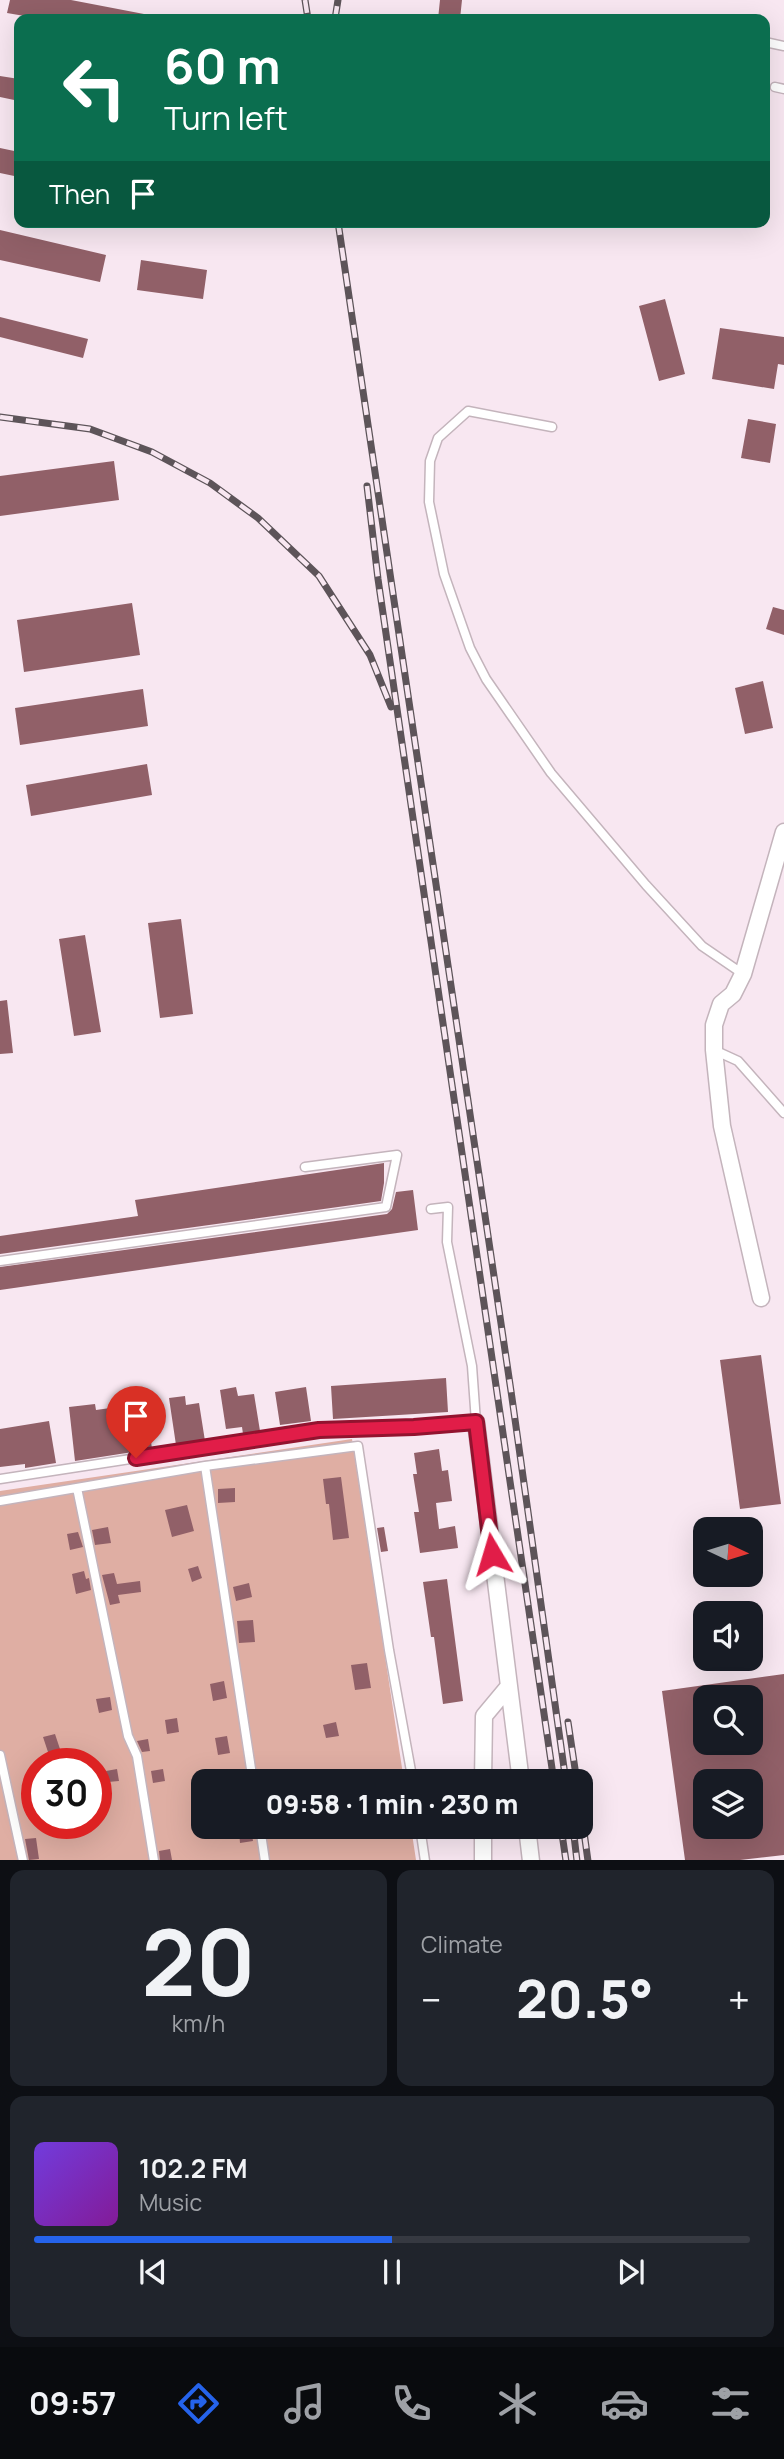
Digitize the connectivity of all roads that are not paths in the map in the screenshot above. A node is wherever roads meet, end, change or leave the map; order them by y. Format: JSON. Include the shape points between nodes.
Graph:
{"nodes":[{"id":1,"x":552,"y":427,"type":"dead end"},
{"id":2,"x":784,"y":832,"type":"edge"},
{"id":3,"x":743,"y":974,"type":"junction"},
{"id":4,"x":714,"y":1050,"type":"junction"},
{"id":5,"x":784,"y":1113,"type":"edge"},
{"id":6,"x":305,"y":1167,"type":"dead end"},
{"id":7,"x":431,"y":1209,"type":"dead end"},
{"id":8,"x":0,"y":1261,"type":"edge"},
{"id":9,"x":761,"y":1298,"type":"dead end"},
{"id":10,"x":476,"y":1422,"type":"junction"},
{"id":11,"x":205,"y":1466,"type":"junction"},
{"id":12,"x":0,"y":1479,"type":"edge"},
{"id":13,"x":77,"y":1488,"type":"junction"},
{"id":14,"x":0,"y":1501,"type":"edge"},
{"id":15,"x":509,"y":1686,"type":"junction"},
{"id":16,"x":0,"y":1755,"type":"edge"},
{"id":17,"x":251,"y":1769,"type":"edge"},
{"id":18,"x":411,"y":1769,"type":"edge"},
{"id":19,"x":483,"y":1769,"type":"edge"},
{"id":20,"x":519,"y":1769,"type":"edge"},
{"id":21,"x":262,"y":1839,"type":"edge"},
{"id":22,"x":422,"y":1839,"type":"edge"},
{"id":23,"x":483,"y":1839,"type":"edge"},
{"id":24,"x":528,"y":1839,"type":"edge"},
{"id":25,"x":23,"y":1860,"type":"edge"},
{"id":26,"x":154,"y":1860,"type":"edge"},
{"id":27,"x":265,"y":1860,"type":"edge"},
{"id":28,"x":425,"y":1860,"type":"edge"},
{"id":29,"x":483,"y":1860,"type":"edge"},
{"id":30,"x":531,"y":1860,"type":"edge"}],
"edges":[{"from":1,"to":3,"type":"lane","via":[[468,411],[438,438],[430,461],[429,502],[444,575],[486,679],[551,773],[702,946]]},
{"from":2,"to":3,"type":"street"},
{"from":3,"to":4,"type":"street","via":[[721,1004],[714,1025]]},
{"from":4,"to":5,"type":"lane","via":[[738,1061]]},
{"from":4,"to":9,"type":"street","via":[[722,1126]]},
{"from":6,"to":8,"type":"lane","via":[[397,1155],[386,1207]]},
{"from":7,"to":10,"type":"lane","via":[[448,1207],[447,1242],[472,1366]]},
{"from":10,"to":12,"type":"lane","via":[[319,1430]]},
{"from":10,"to":15,"type":"street"},
{"from":11,"to":13,"type":"lane"},
{"from":11,"to":17,"type":"lane"},
{"from":11,"to":18,"type":"lane","via":[[358,1446]]},
{"from":13,"to":14,"type":"lane"},
{"from":13,"to":26,"type":"lane","via":[[128,1736],[138,1756]]},
{"from":15,"to":19,"type":"street","via":[[484,1716]]},
{"from":15,"to":20,"type":"street"},
{"from":16,"to":25,"type":"lane"},
{"from":21,"to":27,"type":"lane"},
{"from":22,"to":28,"type":"lane"},
{"from":23,"to":29,"type":"street"},
{"from":24,"to":30,"type":"street"}]}
